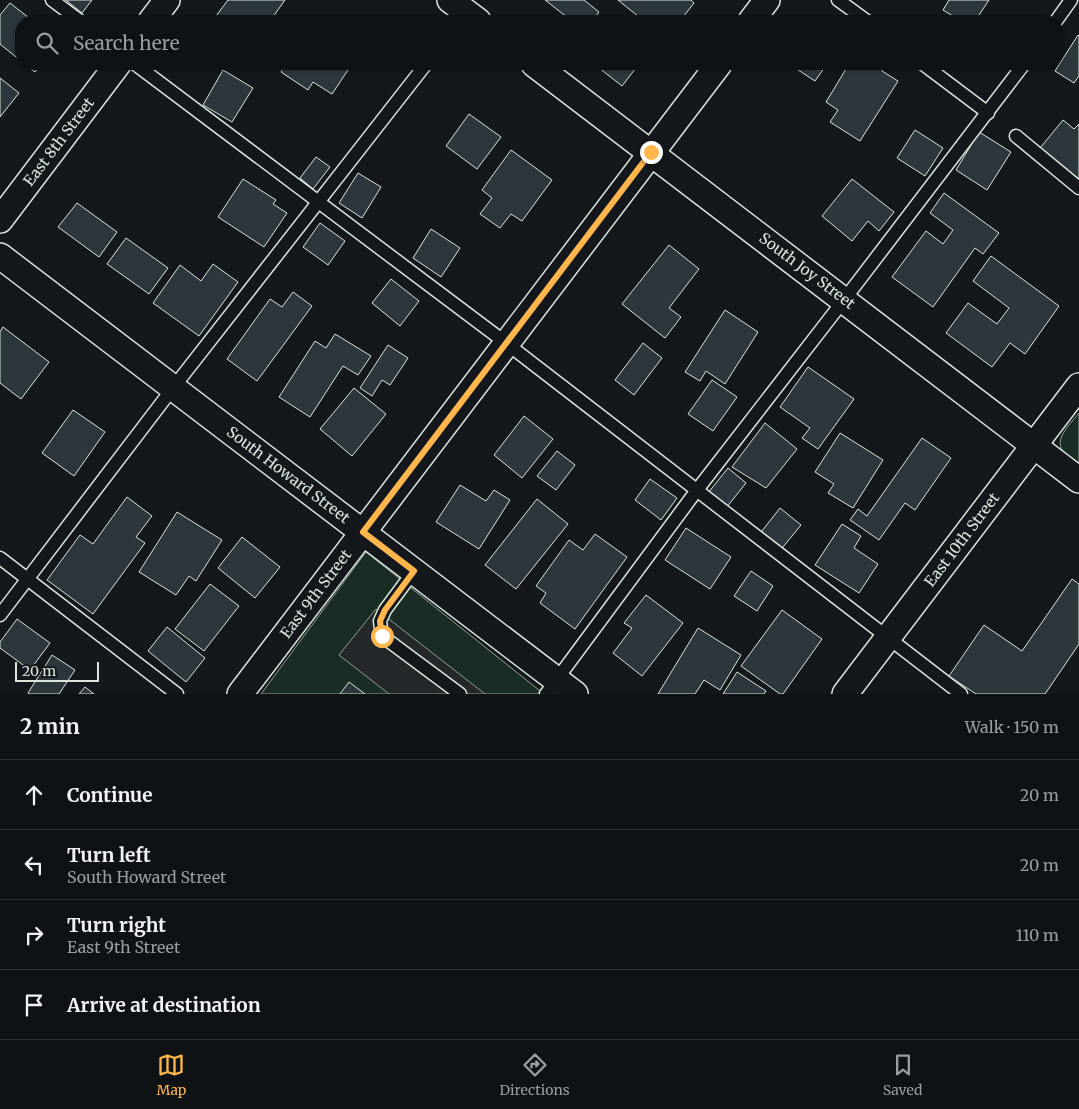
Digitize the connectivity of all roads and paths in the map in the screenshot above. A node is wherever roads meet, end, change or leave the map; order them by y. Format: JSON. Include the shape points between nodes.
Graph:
{"nodes":[{"id":1,"x":52,"y":0,"type":"edge"},
{"id":2,"x":167,"y":0,"type":"edge"},
{"id":3,"x":767,"y":0,"type":"edge"},
{"id":4,"x":838,"y":0,"type":"edge"},
{"id":5,"x":1071,"y":0,"type":"edge"},
{"id":6,"x":72,"y":15,"type":"edge"},
{"id":7,"x":156,"y":15,"type":"edge"},
{"id":8,"x":756,"y":15,"type":"edge"},
{"id":9,"x":858,"y":15,"type":"edge"},
{"id":10,"x":1060,"y":15,"type":"edge"},
{"id":11,"x":113,"y":70,"type":"edge"},
{"id":12,"x":143,"y":70,"type":"edge"},
{"id":13,"x":421,"y":70,"type":"edge"},
{"id":14,"x":542,"y":70,"type":"edge"},
{"id":15,"x":713,"y":70,"type":"edge"},
{"id":16,"x":931,"y":70,"type":"edge"},
{"id":17,"x":1020,"y":70,"type":"edge"},
{"id":18,"x":988,"y":113,"type":"junction"},
{"id":19,"x":1016,"y":136,"type":"dead end"},
{"id":20,"x":651,"y":152,"type":"junction"},
{"id":21,"x":1079,"y":188,"type":"edge"},
{"id":22,"x":318,"y":202,"type":"junction"},
{"id":23,"x":0,"y":220,"type":"edge"},
{"id":24,"x":0,"y":256,"type":"edge"},
{"id":25,"x":844,"y":300,"type":"junction"},
{"id":26,"x":506,"y":343,"type":"junction"},
{"id":27,"x":1079,"y":386,"type":"edge"},
{"id":28,"x":173,"y":388,"type":"junction"},
{"id":29,"x":1034,"y":444,"type":"junction"},
{"id":30,"x":1079,"y":480,"type":"edge"},
{"id":31,"x":697,"y":490,"type":"junction"},
{"id":32,"x":363,"y":532,"type":"junction"},
{"id":33,"x":0,"y":558,"type":"edge"},
{"id":34,"x":414,"y":571,"type":"junction"},
{"id":35,"x":27,"y":579,"type":"junction"},
{"id":36,"x":0,"y":614,"type":"edge"},
{"id":37,"x":888,"y":638,"type":"junction"},
{"id":38,"x":559,"y":689,"type":"edge"},
{"id":39,"x":177,"y":694,"type":"edge"},
{"id":40,"x":240,"y":694,"type":"edge"},
{"id":41,"x":460,"y":694,"type":"edge"},
{"id":42,"x":845,"y":694,"type":"edge"},
{"id":43,"x":961,"y":694,"type":"edge"}],
"edges":[{"from":1,"to":6,"type":"lane"},
{"from":2,"to":7,"type":"street"},
{"from":3,"to":8,"type":"street"},
{"from":4,"to":9,"type":"lane"},
{"from":5,"to":10,"type":"lane"},
{"from":11,"to":23,"type":"street","name":"East 8th Street"},
{"from":12,"to":22,"type":"lane"},
{"from":13,"to":22,"type":"lane"},
{"from":14,"to":20,"type":"street","name":"South Joy Street"},
{"from":15,"to":20,"type":"street","name":"East 9th Street"},
{"from":16,"to":18,"type":"lane"},
{"from":17,"to":18,"type":"lane"},
{"from":18,"to":25,"type":"lane"},
{"from":19,"to":21,"type":"lane"},
{"from":20,"to":25,"type":"street","name":"South Joy Street"},
{"from":20,"to":26,"type":"street","name":"East 9th Street"},
{"from":22,"to":26,"type":"lane"},
{"from":22,"to":28,"type":"lane"},
{"from":24,"to":28,"type":"street","name":"South Howard Street"},
{"from":25,"to":29,"type":"street","name":"South Joy Street"},
{"from":25,"to":31,"type":"lane"},
{"from":26,"to":31,"type":"lane"},
{"from":26,"to":32,"type":"street","name":"East 9th Street"},
{"from":27,"to":29,"type":"street","name":"East 10th Street"},
{"from":28,"to":32,"type":"street","name":"South Howard Street"},
{"from":28,"to":35,"type":"lane"},
{"from":29,"to":30,"type":"street","name":"South Joy Street"},
{"from":29,"to":37,"type":"street","name":"East 10th Street"},
{"from":31,"to":37,"type":"lane"},
{"from":31,"to":38,"type":"lane"},
{"from":32,"to":34,"type":"street","name":"South Howard Street"},
{"from":32,"to":40,"type":"street","name":"East 9th Street"},
{"from":33,"to":35,"type":"lane"},
{"from":34,"to":38,"type":"street","name":"South Howard Street"},
{"from":34,"to":41,"type":"lane","via":[[385,610],[380,621],[382,636]]},
{"from":35,"to":36,"type":"lane"},
{"from":35,"to":39,"type":"lane"},
{"from":37,"to":42,"type":"street","name":"East 10th Street"},
{"from":37,"to":43,"type":"lane"}]}
